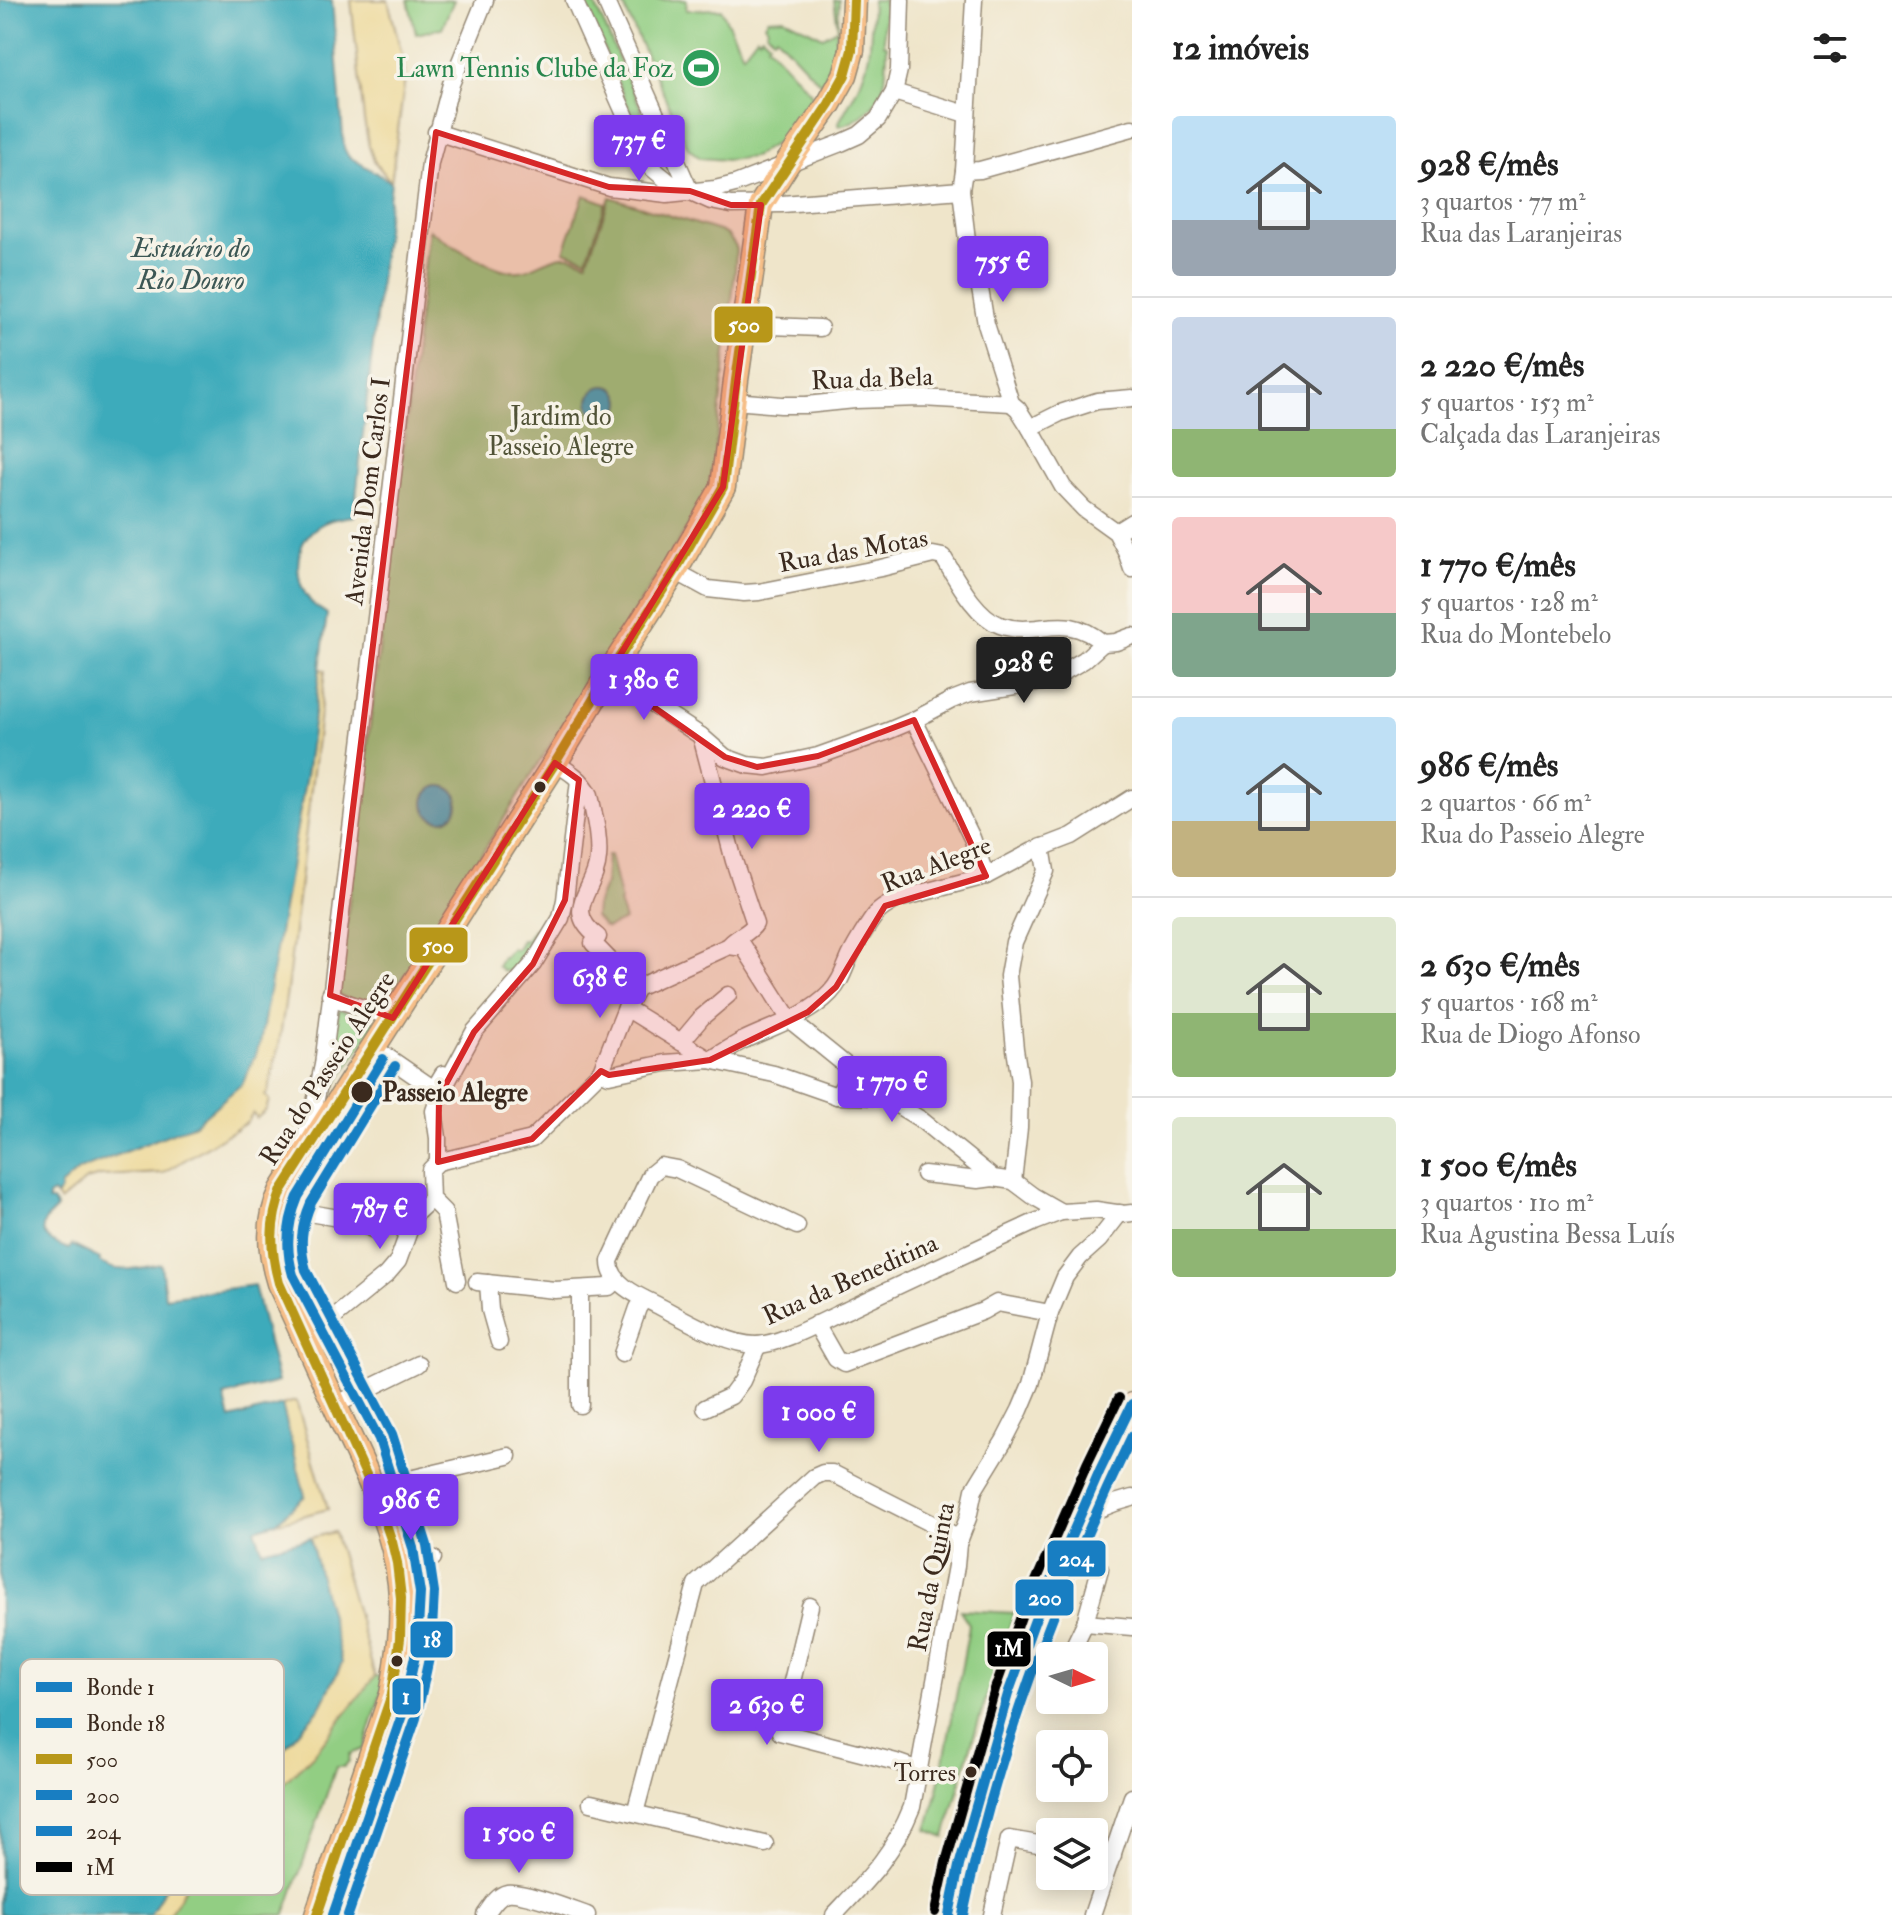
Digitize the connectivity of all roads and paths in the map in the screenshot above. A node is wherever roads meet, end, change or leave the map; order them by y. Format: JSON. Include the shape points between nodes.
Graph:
{"nodes":[{"id":1,"x":485,"y":0,"type":"edge"},
{"id":2,"x":574,"y":0,"type":"edge"},
{"id":3,"x":605,"y":0,"type":"edge"},
{"id":4,"x":854,"y":0,"type":"edge"},
{"id":5,"x":901,"y":0,"type":"edge"},
{"id":6,"x":974,"y":0,"type":"edge"},
{"id":7,"x":894,"y":92,"type":"junction"},
{"id":8,"x":966,"y":114,"type":"junction"},
{"id":9,"x":1132,"y":128,"type":"edge"},
{"id":10,"x":436,"y":132,"type":"junction"},
{"id":11,"x":787,"y":164,"type":"junction"},
{"id":12,"x":964,"y":171,"type":"junction"},
{"id":13,"x":961,"y":190,"type":"junction"},
{"id":14,"x":690,"y":191,"type":"junction"},
{"id":15,"x":761,"y":205,"type":"junction"},
{"id":16,"x":745,"y":325,"type":"junction"},
{"id":17,"x":820,"y":328,"type":"dead end"},
{"id":18,"x":1132,"y":398,"type":"edge"},
{"id":19,"x":734,"y":401,"type":"junction"},
{"id":20,"x":1011,"y":403,"type":"junction"},
{"id":21,"x":1030,"y":428,"type":"junction"},
{"id":22,"x":1132,"y":522,"type":"edge"},
{"id":23,"x":1116,"y":532,"type":"junction"},
{"id":24,"x":1132,"y":569,"type":"edge"},
{"id":25,"x":675,"y":571,"type":"junction"},
{"id":26,"x":1132,"y":636,"type":"edge"},
{"id":27,"x":1103,"y":643,"type":"junction"},
{"id":28,"x":608,"y":675,"type":"junction"},
{"id":29,"x":914,"y":720,"type":"junction"},
{"id":30,"x":701,"y":736,"type":"junction"},
{"id":31,"x":555,"y":763,"type":"junction"},
{"id":32,"x":579,"y":780,"type":"junction"},
{"id":33,"x":1132,"y":798,"type":"edge"},
{"id":34,"x":1042,"y":847,"type":"junction"},
{"id":35,"x":986,"y":876,"type":"junction"},
{"id":36,"x":729,"y":946,"type":"junction"},
{"id":37,"x":637,"y":988,"type":"junction"},
{"id":38,"x":330,"y":995,"type":"junction"},
{"id":39,"x":728,"y":995,"type":"dead end"},
{"id":40,"x":626,"y":1008,"type":"junction"},
{"id":41,"x":393,"y":1018,"type":"junction"},
{"id":42,"x":790,"y":1020,"type":"junction"},
{"id":43,"x":681,"y":1042,"type":"junction"},
{"id":44,"x":373,"y":1047,"type":"junction"},
{"id":45,"x":710,"y":1060,"type":"junction"},
{"id":46,"x":449,"y":1066,"type":"dead end"},
{"id":47,"x":601,"y":1071,"type":"junction"},
{"id":48,"x":853,"y":1071,"type":"junction"},
{"id":49,"x":837,"y":1096,"type":"junction"},
{"id":50,"x":884,"y":1097,"type":"junction"},
{"id":51,"x":438,"y":1162,"type":"junction"},
{"id":52,"x":924,"y":1174,"type":"dead end"},
{"id":53,"x":993,"y":1178,"type":"junction"},
{"id":54,"x":1013,"y":1181,"type":"junction"},
{"id":55,"x":278,"y":1199,"type":"junction"},
{"id":56,"x":431,"y":1199,"type":"junction"},
{"id":57,"x":1061,"y":1212,"type":"junction"},
{"id":58,"x":1126,"y":1213,"type":"edge"},
{"id":59,"x":797,"y":1226,"type":"dead end"},
{"id":60,"x":380,"y":1232,"type":"dead end"},
{"id":61,"x":616,"y":1280,"type":"junction"},
{"id":62,"x":457,"y":1281,"type":"dead end"},
{"id":63,"x":580,"y":1290,"type":"junction"},
{"id":64,"x":644,"y":1299,"type":"junction"},
{"id":65,"x":1050,"y":1313,"type":"junction"},
{"id":66,"x":816,"y":1324,"type":"junction"},
{"id":67,"x":305,"y":1341,"type":"junction"},
{"id":68,"x":499,"y":1342,"type":"dead end"},
{"id":69,"x":758,"y":1345,"type":"junction"},
{"id":70,"x":622,"y":1354,"type":"dead end"},
{"id":71,"x":419,"y":1364,"type":"dead end"},
{"id":72,"x":1132,"y":1404,"type":"edge"},
{"id":73,"x":335,"y":1405,"type":"junction"},
{"id":74,"x":580,"y":1405,"type":"dead end"},
{"id":75,"x":705,"y":1408,"type":"dead end"},
{"id":76,"x":508,"y":1456,"type":"dead end"},
{"id":77,"x":374,"y":1490,"type":"junction"},
{"id":78,"x":1132,"y":1498,"type":"edge"},
{"id":79,"x":1079,"y":1517,"type":"junction"},
{"id":80,"x":958,"y":1544,"type":"junction"},
{"id":81,"x":433,"y":1558,"type":"dead end"},
{"id":82,"x":397,"y":1566,"type":"junction"},
{"id":83,"x":1100,"y":1569,"type":"dead end"},
{"id":84,"x":810,"y":1606,"type":"dead end"},
{"id":85,"x":1085,"y":1623,"type":"junction"},
{"id":86,"x":1132,"y":1627,"type":"edge"},
{"id":87,"x":1076,"y":1642,"type":"edge"},
{"id":88,"x":919,"y":1770,"type":"junction"},
{"id":89,"x":1132,"y":1797,"type":"edge"},
{"id":90,"x":591,"y":1803,"type":"dead end"},
{"id":91,"x":635,"y":1813,"type":"junction"},
{"id":92,"x":765,"y":1844,"type":"dead end"},
{"id":93,"x":1036,"y":1844,"type":"edge"},
{"id":94,"x":1108,"y":1855,"type":"edge"},
{"id":95,"x":1113,"y":1856,"type":"junction"},
{"id":96,"x":577,"y":1913,"type":"edge"},
{"id":97,"x":317,"y":1915,"type":"edge"},
{"id":98,"x":485,"y":1915,"type":"edge"},
{"id":99,"x":834,"y":1915,"type":"edge"},
{"id":100,"x":949,"y":1915,"type":"edge"},
{"id":101,"x":992,"y":1915,"type":"edge"},
{"id":102,"x":1092,"y":1915,"type":"edge"}],
"edges":[{"from":1,"to":10,"type":"street","name":"Avenida Dom Carlos I"},
{"from":2,"to":14,"type":"street","via":[[647,164]]},
{"from":3,"to":14,"type":"street"},
{"from":4,"to":11,"type":"main road","via":[[845,75]]},
{"from":5,"to":7,"type":"street"},
{"from":6,"to":8,"type":"street"},
{"from":7,"to":8,"type":"street"},
{"from":7,"to":11,"type":"street","via":[[878,119],[859,135]]},
{"from":8,"to":12,"type":"street"},
{"from":9,"to":12,"type":"street"},
{"from":10,"to":14,"type":"street","via":[[609,187],[667,194]]},
{"from":10,"to":38,"type":"street","name":"Avenida Dom Carlos I"},
{"from":11,"to":14,"type":"street","via":[[735,184]]},
{"from":11,"to":15,"type":"main road"},
{"from":12,"to":13,"type":"street"},
{"from":13,"to":15,"type":"street"},
{"from":13,"to":20,"type":"street","via":[[986,324]]},
{"from":14,"to":15,"type":"street","via":[[731,205]]},
{"from":15,"to":16,"type":"main road","name":"Rua do Passeio Alegre"},
{"from":16,"to":17,"type":"street"},
{"from":16,"to":19,"type":"main road","name":"Rua do Passeio Alegre"},
{"from":18,"to":21,"type":"street","via":[[1097,401]]},
{"from":19,"to":20,"type":"street","name":"Rua da Bela","via":[[806,405],[921,398]]},
{"from":19,"to":25,"type":"main road","name":"Rua do Passeio Alegre","via":[[723,487]]},
{"from":20,"to":21,"type":"street"},
{"from":21,"to":23,"type":"street","via":[[1063,487]]},
{"from":22,"to":23,"type":"street"},
{"from":23,"to":24,"type":"street"},
{"from":25,"to":27,"type":"street","name":"Rua das Motas","via":[[708,589],[744,593],[940,555],[976,606],[1001,625],[1072,626]]},
{"from":25,"to":28,"type":"main road","name":"Rua do Passeio Alegre"},
{"from":26,"to":27,"type":"street"},
{"from":27,"to":29,"type":"street","via":[[1054,679],[970,693]]},
{"from":28,"to":30,"type":"street"},
{"from":28,"to":31,"type":"main road","name":"Rua do Passeio Alegre"},
{"from":29,"to":30,"type":"street","via":[[818,756],[767,767],[725,757]]},
{"from":29,"to":35,"type":"street"},
{"from":30,"to":36,"type":"street","via":[[755,924]]},
{"from":31,"to":32,"type":"street"},
{"from":31,"to":41,"type":"main road","name":"Rua do Passeio Alegre"},
{"from":32,"to":37,"type":"street","via":[[590,795],[599,855],[581,920]]},
{"from":32,"to":51,"type":"street","via":[[561,918],[533,964],[474,1032],[439,1097],[434,1111]]},
{"from":33,"to":34,"type":"street","name":"Rua Alegre","via":[[1072,836]]},
{"from":34,"to":35,"type":"street","name":"Rua Alegre"},
{"from":34,"to":54,"type":"street","via":[[1046,871],[1014,942],[1008,976],[1020,1081]]},
{"from":35,"to":42,"type":"street","name":"Rua Alegre","via":[[885,906],[848,959],[836,987]]},
{"from":36,"to":37,"type":"street"},
{"from":36,"to":42,"type":"street","via":[[742,944]]},
{"from":37,"to":40,"type":"street"},
{"from":38,"to":41,"type":"street"},
{"from":38,"to":55,"type":"street","name":"Avenida Dom Carlos I","via":[[317,1099]]},
{"from":39,"to":43,"type":"street"},
{"from":40,"to":43,"type":"street"},
{"from":40,"to":47,"type":"street"},
{"from":41,"to":44,"type":"main road","name":"Rua do Passeio Alegre"},
{"from":42,"to":45,"type":"street","name":"Rua Alegre"},
{"from":42,"to":48,"type":"street"},
{"from":43,"to":45,"type":"street"},
{"from":44,"to":46,"type":"street","via":[[434,1089]]},
{"from":44,"to":55,"type":"main road","name":"Rua do Passeio Alegre"},
{"from":45,"to":47,"type":"street","via":[[609,1075]]},
{"from":45,"to":49,"type":"street"},
{"from":47,"to":51,"type":"street","via":[[532,1139]]},
{"from":48,"to":49,"type":"street"},
{"from":48,"to":50,"type":"street"},
{"from":49,"to":50,"type":"street"},
{"from":50,"to":53,"type":"street"},
{"from":51,"to":56,"type":"street","via":[[430,1170]]},
{"from":52,"to":53,"type":"street"},
{"from":53,"to":54,"type":"street"},
{"from":54,"to":57,"type":"street"},
{"from":55,"to":60,"type":"street"},
{"from":55,"to":67,"type":"main road","name":"Rua do Passeio Alegre","via":[[270,1238],[273,1264]]},
{"from":56,"to":62,"type":"street","via":[[444,1212]]},
{"from":56,"to":67,"type":"street","via":[[415,1214],[398,1261],[386,1275]]},
{"from":57,"to":58,"type":"street"},
{"from":57,"to":66,"type":"street","name":"Rua da Beneditina"},
{"from":58,"to":65,"type":"street","name":"Rua da Quinta","via":[[1080,1257]]},
{"from":59,"to":61,"type":"street","via":[[661,1166],[650,1175],[610,1261]]},
{"from":61,"to":63,"type":"street","via":[[609,1287]]},
{"from":61,"to":64,"type":"street","name":"Rua da Beneditina"},
{"from":63,"to":68,"type":"street","via":[[483,1283]]},
{"from":63,"to":74,"type":"street"},
{"from":64,"to":69,"type":"street","name":"Rua da Beneditina","via":[[728,1340]]},
{"from":64,"to":70,"type":"street"},
{"from":65,"to":66,"type":"street","via":[[997,1303],[844,1364]]},
{"from":65,"to":80,"type":"street","name":"Rua da Quinta","via":[[1031,1384],[974,1490]]},
{"from":66,"to":69,"type":"street","name":"Rua da Beneditina"},
{"from":67,"to":73,"type":"main road","name":"Rua do Passeio Alegre"},
{"from":69,"to":75,"type":"street","via":[[731,1396]]},
{"from":71,"to":73,"type":"street"},
{"from":72,"to":79,"type":"main road"},
{"from":73,"to":77,"type":"main road","name":"Rua do Passeio Alegre"},
{"from":76,"to":77,"type":"street"},
{"from":77,"to":82,"type":"main road","name":"Rua do Passeio Alegre"},
{"from":78,"to":79,"type":"street"},
{"from":79,"to":100,"type":"main road","via":[[1008,1694]]},
{"from":80,"to":88,"type":"street","name":"Rua da Quinta"},
{"from":80,"to":91,"type":"street","via":[[950,1533],[832,1473],[814,1477],[696,1584]]},
{"from":81,"to":82,"type":"street"},
{"from":82,"to":97,"type":"main road","name":"Rua do Passeio Alegre","via":[[401,1627],[392,1694]]},
{"from":83,"to":85,"type":"street"},
{"from":84,"to":88,"type":"street","via":[[780,1732]]},
{"from":85,"to":86,"type":"street"},
{"from":85,"to":87,"type":"street"},
{"from":88,"to":99,"type":"street","name":"Rua da Quinta","via":[[912,1807],[893,1848]]},
{"from":89,"to":95,"type":"street"},
{"from":90,"to":91,"type":"street"},
{"from":91,"to":92,"type":"street"},
{"from":93,"to":101,"type":"street","via":[[1009,1839]]},
{"from":94,"to":95,"type":"street"},
{"from":95,"to":102,"type":"street"},
{"from":96,"to":98,"type":"street","via":[[506,1893]]}]}
